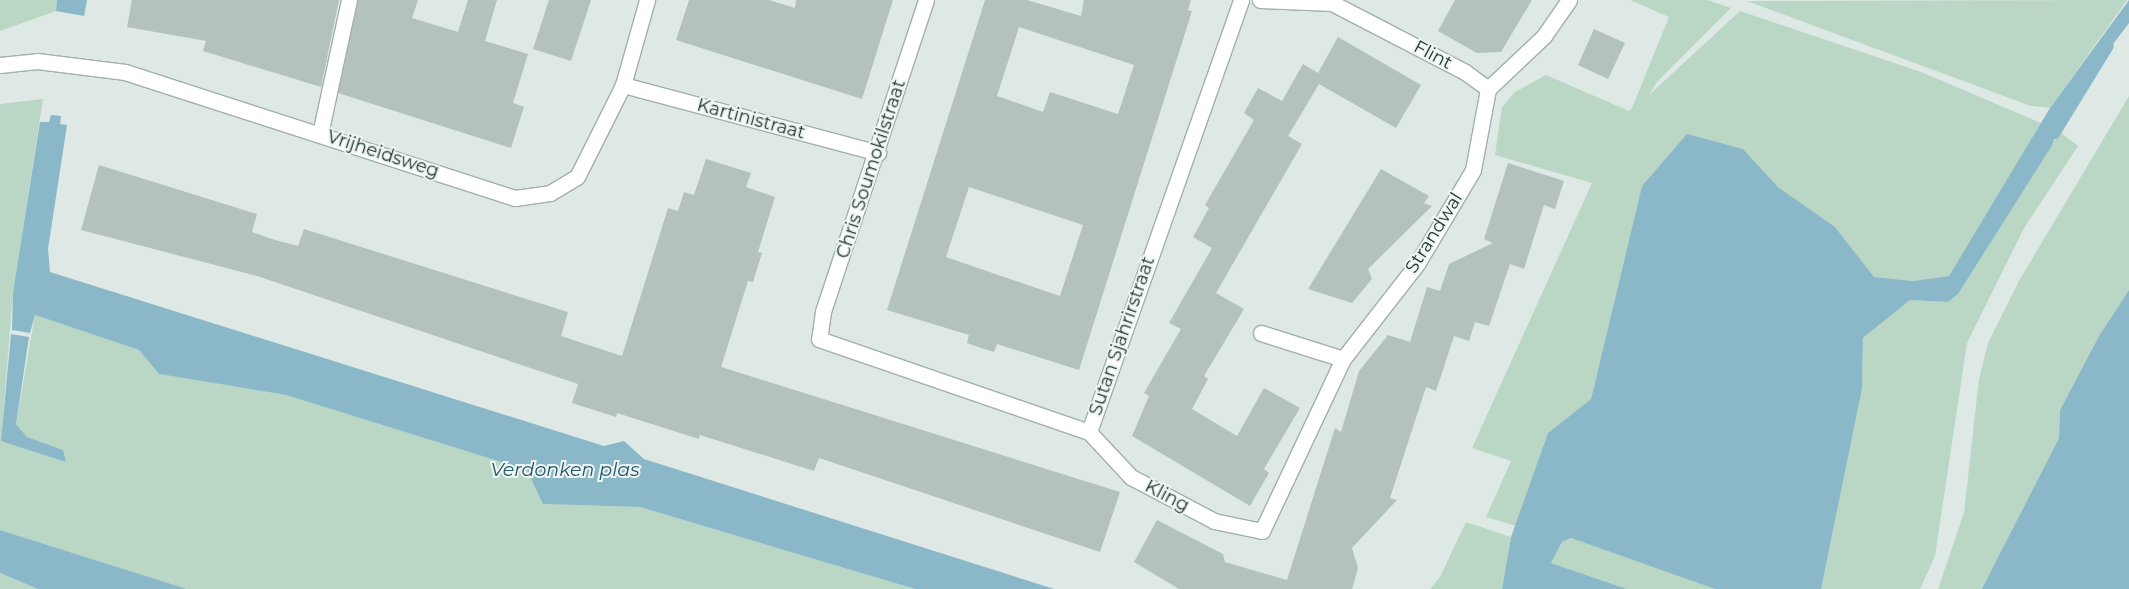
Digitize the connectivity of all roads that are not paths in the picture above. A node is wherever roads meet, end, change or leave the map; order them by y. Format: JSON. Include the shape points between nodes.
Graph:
{"nodes":[{"id":1,"x":349,"y":0,"type":"edge"},
{"id":2,"x":647,"y":0,"type":"edge"},
{"id":3,"x":926,"y":0,"type":"edge"},
{"id":4,"x":1241,"y":0,"type":"edge"},
{"id":5,"x":1260,"y":0,"type":"edge"},
{"id":6,"x":1569,"y":0,"type":"edge"},
{"id":7,"x":0,"y":64,"type":"edge"},
{"id":8,"x":623,"y":84,"type":"junction"},
{"id":9,"x":1488,"y":89,"type":"junction"},
{"id":10,"x":320,"y":134,"type":"junction"},
{"id":11,"x":878,"y":153,"type":"junction"},
{"id":12,"x":1261,"y":333,"type":"dead end"},
{"id":13,"x":820,"y":339,"type":"joint"},
{"id":14,"x":1343,"y":359,"type":"junction"},
{"id":15,"x":1089,"y":432,"type":"junction"},
{"id":16,"x":1262,"y":531,"type":"joint"}],
"edges":[{"from":1,"to":10,"type":"street"},
{"from":2,"to":8,"type":"street","name":"Vrijheidsweg"},
{"from":3,"to":11,"type":"street","name":"Chris Soumokilstraat"},
{"from":4,"to":15,"type":"street","name":"Sutan Sjahrirstraat"},
{"from":5,"to":9,"type":"street","name":"Flint","via":[[1332,3],[1465,72]]},
{"from":6,"to":9,"type":"street","via":[[1544,36]]},
{"from":7,"to":10,"type":"street","name":"Vrijheidsweg","via":[[37,61],[104,67]]},
{"from":8,"to":10,"type":"street","name":"Vrijheidsweg","via":[[577,177],[550,193],[515,198]]},
{"from":8,"to":11,"type":"street","name":"Kartinistraat"},
{"from":9,"to":14,"type":"street","name":"Strandwal","via":[[1473,170],[1417,264]]},
{"from":11,"to":13,"type":"street","name":"Chris Soumokilstraat","via":[[823,312]]},
{"from":12,"to":14,"type":"street"},
{"from":13,"to":15,"type":"street","name":"Sutan Sjahrirstraat"},
{"from":14,"to":16,"type":"street","name":"Strandwal"},
{"from":15,"to":16,"type":"street","name":"Kling","via":[[1131,477],[1214,521]]}]}
